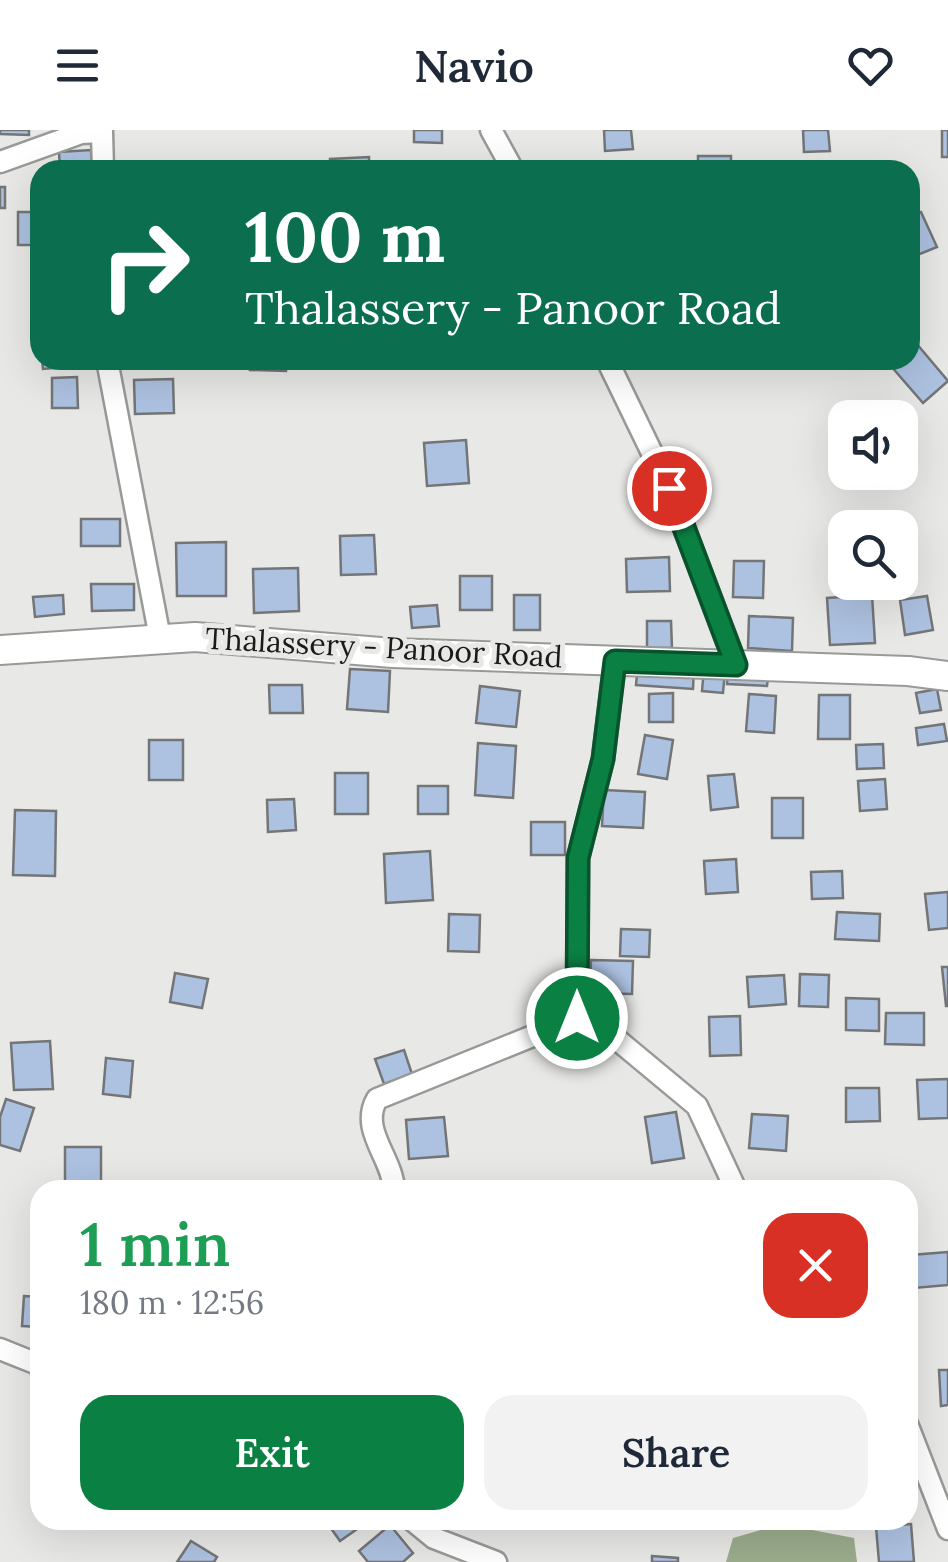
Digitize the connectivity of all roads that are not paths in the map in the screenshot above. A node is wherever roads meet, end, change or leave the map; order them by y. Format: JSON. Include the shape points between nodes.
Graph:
{"nodes":[{"id":1,"x":492,"y":130,"type":"edge"},
{"id":2,"x":103,"y":160,"type":"edge"},
{"id":3,"x":508,"y":160,"type":"edge"},
{"id":4,"x":0,"y":162,"type":"edge"},
{"id":5,"x":110,"y":370,"type":"edge"},
{"id":6,"x":613,"y":370,"type":"edge"},
{"id":7,"x":160,"y":638,"type":"junction"},
{"id":8,"x":0,"y":650,"type":"edge"},
{"id":9,"x":615,"y":661,"type":"junction"},
{"id":10,"x":736,"y":665,"type":"junction"},
{"id":11,"x":948,"y":676,"type":"edge"},
{"id":12,"x":577,"y":1018,"type":"junction"},
{"id":13,"x":394,"y":1180,"type":"edge"},
{"id":14,"x":731,"y":1180,"type":"edge"},
{"id":15,"x":0,"y":1349,"type":"edge"},
{"id":16,"x":30,"y":1361,"type":"edge"},
{"id":17,"x":918,"y":1452,"type":"edge"},
{"id":18,"x":948,"y":1528,"type":"edge"},
{"id":19,"x":424,"y":1530,"type":"edge"},
{"id":20,"x":496,"y":1562,"type":"edge"}],
"edges":[{"from":1,"to":3,"type":"street"},
{"from":2,"to":4,"type":"street","via":[[102,132],[80,133]]},
{"from":5,"to":7,"type":"street"},
{"from":6,"to":10,"type":"street","via":[[669,488]]},
{"from":7,"to":8,"type":"main road","name":"Thalassery - Panoor Road"},
{"from":7,"to":9,"type":"main road","name":"Thalassery - Panoor Road"},
{"from":9,"to":10,"type":"main road","name":"Thalassery - Panoor Road"},
{"from":9,"to":12,"type":"street","via":[[603,759],[578,858]]},
{"from":10,"to":11,"type":"main road","name":"Thalassery - Panoor Road"},
{"from":12,"to":13,"type":"street","via":[[377,1099],[370,1110],[374,1138]]},
{"from":12,"to":14,"type":"street","via":[[608,1032],[697,1106]]},
{"from":15,"to":16,"type":"street"},
{"from":17,"to":18,"type":"street"},
{"from":19,"to":20,"type":"street"}]}
